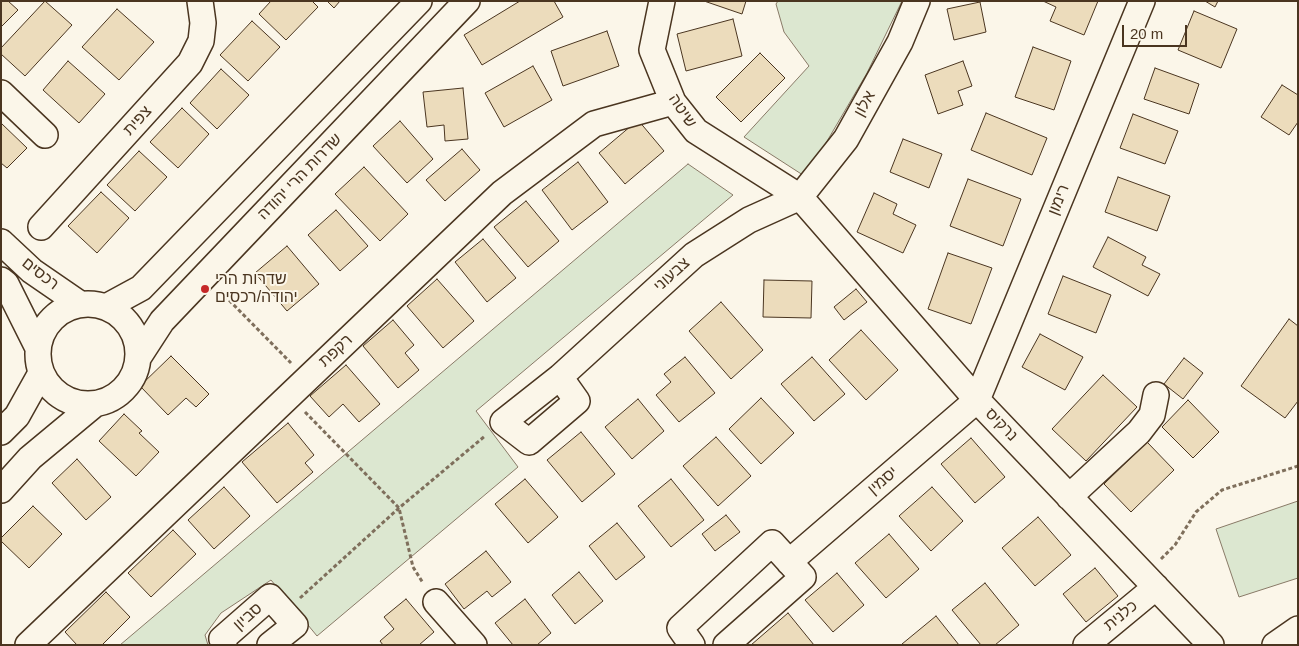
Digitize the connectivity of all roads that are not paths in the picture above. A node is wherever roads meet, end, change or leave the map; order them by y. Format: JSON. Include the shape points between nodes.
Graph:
{"nodes":[{"id":1,"x":200,"y":1,"type":"edge"},
{"id":2,"x":419,"y":1,"type":"edge"},
{"id":3,"x":467,"y":1,"type":"edge"},
{"id":4,"x":662,"y":1,"type":"edge"},
{"id":5,"x":917,"y":1,"type":"edge"},
{"id":6,"x":1142,"y":1,"type":"edge"},
{"id":7,"x":1,"y":93,"type":"edge"},
{"id":8,"x":673,"y":102,"type":"junction"},
{"id":9,"x":45,"y":135,"type":"dead end"},
{"id":10,"x":800,"y":197,"type":"junction"},
{"id":11,"x":41,"y":227,"type":"dead end"},
{"id":12,"x":1,"y":242,"type":"edge"},
{"id":13,"x":1,"y":280,"type":"edge"},
{"id":14,"x":80,"y":304,"type":"junction"},
{"id":15,"x":106,"y":307,"type":"junction"},
{"id":16,"x":38,"y":348,"type":"junction"},
{"id":17,"x":138,"y":358,"type":"junction"},
{"id":18,"x":41,"y":373,"type":"junction"},
{"id":19,"x":560,"y":377,"type":"junction"},
{"id":20,"x":1156,"y":395,"type":"dead end"},
{"id":21,"x":977,"y":400,"type":"junction"},
{"id":22,"x":95,"y":404,"type":"junction"},
{"id":23,"x":1,"y":432,"type":"edge"},
{"id":24,"x":1,"y":490,"type":"edge"},
{"id":25,"x":1069,"y":497,"type":"junction"},
{"id":26,"x":789,"y":562,"type":"junction"},
{"id":27,"x":1151,"y":581,"type":"junction"},
{"id":28,"x":436,"y":602,"type":"road end"},
{"id":29,"x":1298,"y":629,"type":"edge"},
{"id":30,"x":28,"y":645,"type":"edge"},
{"id":31,"x":224,"y":645,"type":"edge"},
{"id":32,"x":270,"y":645,"type":"edge"},
{"id":33,"x":474,"y":645,"type":"edge"},
{"id":34,"x":692,"y":645,"type":"edge"},
{"id":35,"x":726,"y":645,"type":"edge"},
{"id":36,"x":1086,"y":645,"type":"edge"},
{"id":37,"x":1211,"y":645,"type":"edge"},
{"id":38,"x":1274,"y":645,"type":"edge"}],
"edges":[{"from":1,"to":11,"type":"street","name":"צפית","via":[[201,42],[190,64]]},
{"from":2,"to":15,"type":"street","via":[[141,288]]},
{"from":3,"to":17,"type":"street","name":"שדרות הרי יהודה","via":[[162,321]]},
{"from":4,"to":8,"type":"street","name":"שיטה","via":[[652,50]]},
{"from":5,"to":10,"type":"street","name":"אלון","via":[[900,42],[846,138]]},
{"from":6,"to":21,"type":"street","name":"רימון"},
{"from":7,"to":9,"type":"street"},
{"from":8,"to":10,"type":"street","name":"שיטה","via":[[696,131]]},
{"from":8,"to":30,"type":"street","name":"רקפת","via":[[594,124],[502,193]]},
{"from":10,"to":19,"type":"street","name":"צבעוני","via":[[749,220],[694,255]]},
{"from":10,"to":21,"type":"street","name":"נרקיס"},
{"from":12,"to":14,"type":"street","name":"רכסים","via":[[32,271]]},
{"from":13,"to":16,"type":"street","name":"רכסים"},
{"from":14,"to":15,"type":"street"},
{"from":14,"to":16,"type":"street","via":[[56,314]]},
{"from":15,"to":17,"type":"street","via":[[127,322],[137,345]]},
{"from":16,"to":18,"type":"street"},
{"from":17,"to":22,"type":"street","via":[[129,383],[108,400]]},
{"from":18,"to":22,"type":"street","via":[[57,394],[75,402]]},
{"from":18,"to":23,"type":"street","via":[[17,416]]},
{"from":19,"to":19,"type":"street","name":"צבעוני","via":[[503,422],[530,442],[577,401]]},
{"from":20,"to":25,"type":"street","via":[[1152,415],[1139,432]]},
{"from":21,"to":25,"type":"street","name":"נרקיס"},
{"from":21,"to":26,"type":"street","name":"יסמין"},
{"from":22,"to":24,"type":"street","via":[[30,458]]},
{"from":25,"to":27,"type":"street","name":"נרקיס"},
{"from":26,"to":34,"type":"street","via":[[772,543],[680,628]]},
{"from":26,"to":35,"type":"street","via":[[803,577]]},
{"from":27,"to":36,"type":"street","name":"כלנית"},
{"from":27,"to":37,"type":"street","name":"נרקיס"},
{"from":28,"to":33,"type":"street"},
{"from":29,"to":38,"type":"street"},
{"from":31,"to":32,"type":"street","name":"סביון","via":[[222,639],[270,597],[295,624]]}]}
